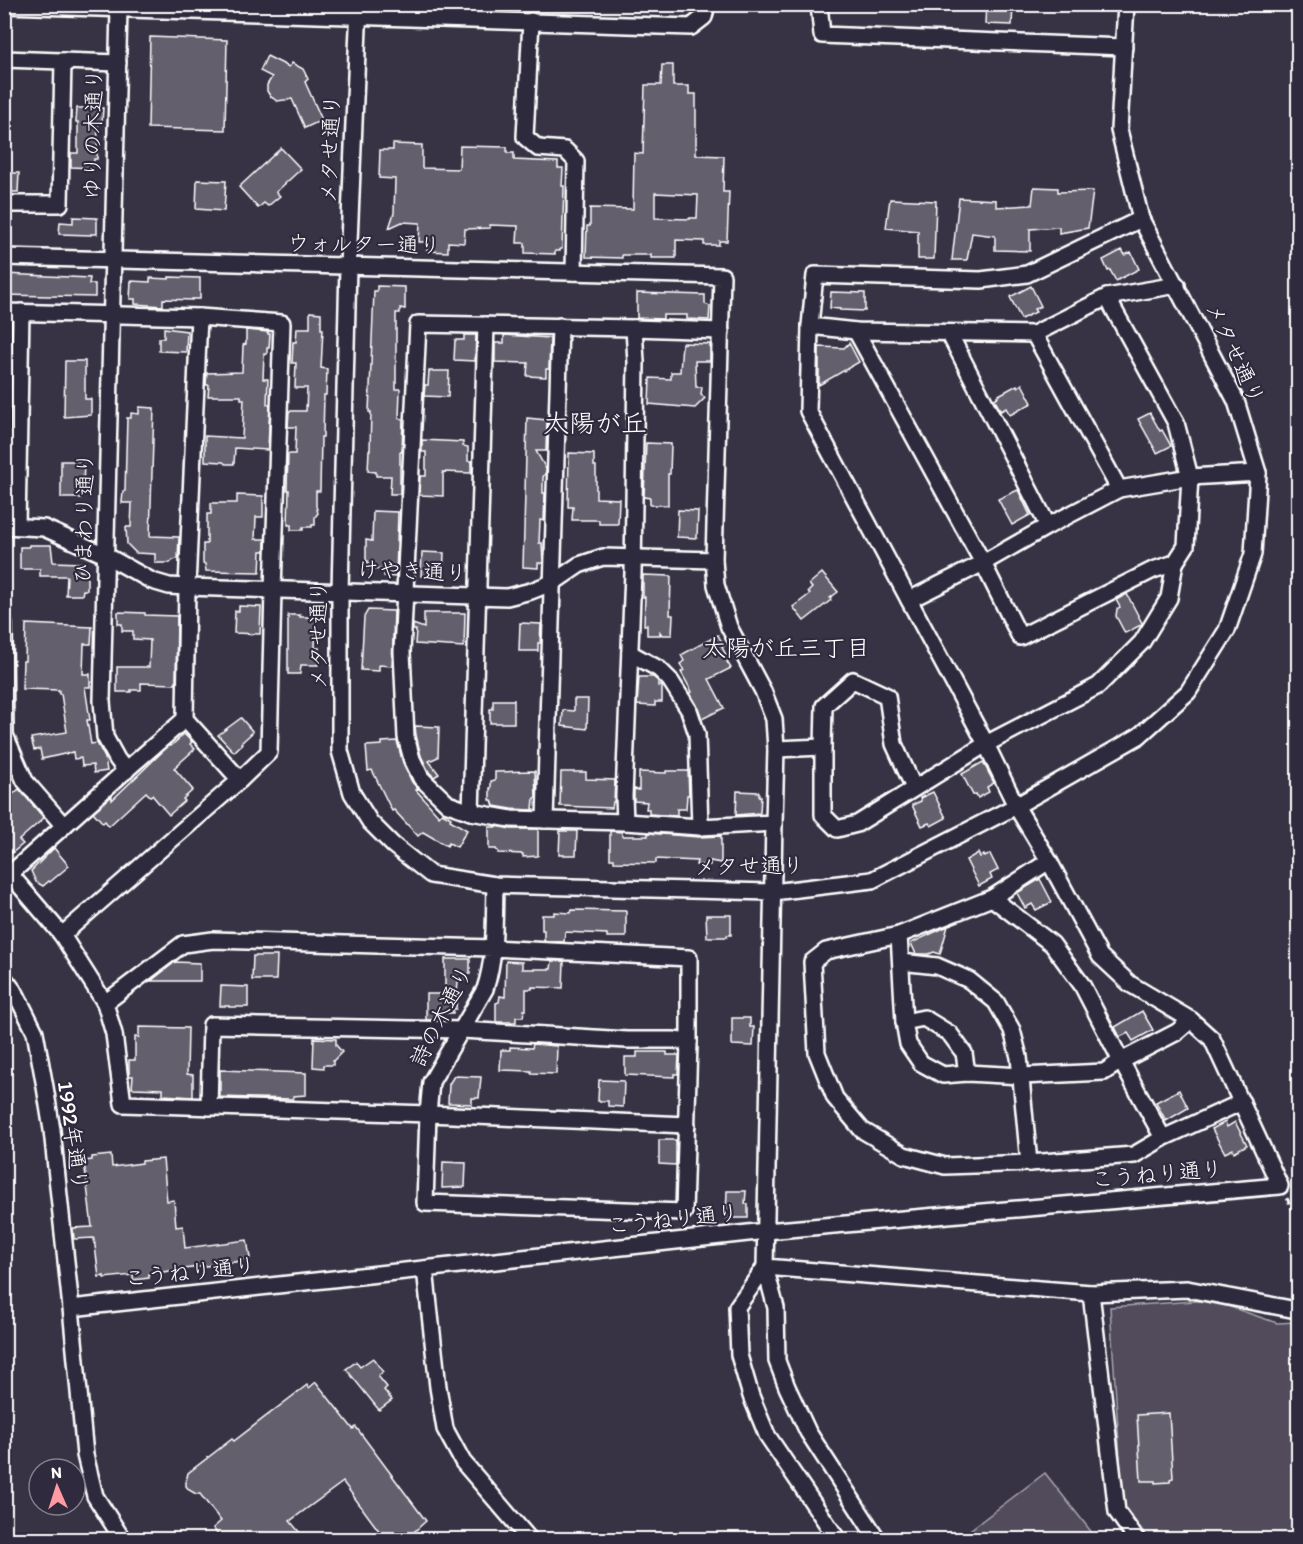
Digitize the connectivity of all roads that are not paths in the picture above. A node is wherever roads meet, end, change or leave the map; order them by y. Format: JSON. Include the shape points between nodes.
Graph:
{"nodes":[{"id":1,"x":819,"y":4,"type":"edge"},
{"id":2,"x":1126,"y":4,"type":"edge"},
{"id":3,"x":4,"y":5,"type":"edge"},
{"id":4,"x":119,"y":9,"type":"junction"},
{"id":5,"x":358,"y":10,"type":"edge"},
{"id":6,"x":706,"y":11,"type":"edge"},
{"id":7,"x":531,"y":21,"type":"junction"},
{"id":8,"x":1124,"y":47,"type":"junction"},
{"id":9,"x":4,"y":60,"type":"edge"},
{"id":10,"x":63,"y":61,"type":"junction"},
{"id":11,"x":118,"y":63,"type":"junction"},
{"id":12,"x":4,"y":204,"type":"edge"},
{"id":13,"x":1141,"y":219,"type":"junction"},
{"id":14,"x":4,"y":257,"type":"edge"},
{"id":15,"x":113,"y":260,"type":"junction"},
{"id":16,"x":348,"y":266,"type":"junction"},
{"id":17,"x":574,"y":272,"type":"junction"},
{"id":18,"x":1177,"y":285,"type":"junction"},
{"id":19,"x":1107,"y":297,"type":"junction"},
{"id":20,"x":4,"y":312,"type":"edge"},
{"id":21,"x":21,"y":312,"type":"junction"},
{"id":22,"x":111,"y":315,"type":"junction"},
{"id":23,"x":200,"y":317,"type":"junction"},
{"id":24,"x":486,"y":325,"type":"junction"},
{"id":25,"x":560,"y":326,"type":"junction"},
{"id":26,"x":810,"y":326,"type":"junction"},
{"id":27,"x":634,"y":327,"type":"junction"},
{"id":28,"x":721,"y":331,"type":"junction"},
{"id":29,"x":856,"y":331,"type":"junction"},
{"id":30,"x":949,"y":333,"type":"junction"},
{"id":31,"x":1034,"y":334,"type":"junction"},
{"id":32,"x":1258,"y":473,"type":"junction"},
{"id":33,"x":1190,"y":477,"type":"junction"},
{"id":34,"x":1119,"y":489,"type":"junction"},
{"id":35,"x":11,"y":526,"type":"edge"},
{"id":36,"x":1048,"y":526,"type":"junction"},
{"id":37,"x":105,"y":555,"type":"junction"},
{"id":38,"x":633,"y":558,"type":"junction"},
{"id":39,"x":714,"y":560,"type":"junction"},
{"id":40,"x":982,"y":563,"type":"junction"},
{"id":41,"x":1175,"y":563,"type":"junction"},
{"id":42,"x":552,"y":583,"type":"junction"},
{"id":43,"x":187,"y":587,"type":"junction"},
{"id":44,"x":273,"y":590,"type":"junction"},
{"id":45,"x":340,"y":591,"type":"junction"},
{"id":46,"x":404,"y":593,"type":"junction"},
{"id":47,"x":478,"y":597,"type":"junction"},
{"id":48,"x":909,"y":600,"type":"junction"},
{"id":49,"x":4,"y":624,"type":"edge"},
{"id":50,"x":630,"y":652,"type":"junction"},
{"id":51,"x":185,"y":719,"type":"junction"},
{"id":52,"x":986,"y":744,"type":"junction"},
{"id":53,"x":823,"y":747,"type":"junction"},
{"id":54,"x":776,"y":748,"type":"junction"},
{"id":55,"x":126,"y":771,"type":"junction"},
{"id":56,"x":240,"y":780,"type":"junction"},
{"id":57,"x":914,"y":788,"type":"junction"},
{"id":58,"x":1016,"y":806,"type":"junction"},
{"id":59,"x":471,"y":812,"type":"junction"},
{"id":60,"x":545,"y":820,"type":"junction"},
{"id":61,"x":625,"y":822,"type":"junction"},
{"id":62,"x":774,"y":824,"type":"junction"},
{"id":63,"x":64,"y":826,"type":"junction"},
{"id":64,"x":700,"y":827,"type":"junction"},
{"id":65,"x":1049,"y":861,"type":"junction"},
{"id":66,"x":7,"y":870,"type":"edge"},
{"id":67,"x":495,"y":885,"type":"junction"},
{"id":68,"x":773,"y":892,"type":"junction"},
{"id":69,"x":992,"y":898,"type":"junction"},
{"id":70,"x":62,"y":935,"type":"junction"},
{"id":71,"x":899,"y":935,"type":"junction"},
{"id":72,"x":493,"y":948,"type":"junction"},
{"id":73,"x":901,"y":962,"type":"junction"},
{"id":74,"x":4,"y":978,"type":"edge"},
{"id":75,"x":105,"y":1004,"type":"junction"},
{"id":76,"x":1191,"y":1020,"type":"junction"},
{"id":77,"x":904,"y":1022,"type":"junction"},
{"id":78,"x":462,"y":1030,"type":"junction"},
{"id":79,"x":689,"y":1042,"type":"junction"},
{"id":80,"x":1121,"y":1061,"type":"junction"},
{"id":81,"x":967,"y":1073,"type":"junction"},
{"id":82,"x":1022,"y":1076,"type":"junction"},
{"id":83,"x":1242,"y":1102,"type":"junction"},
{"id":84,"x":209,"y":1107,"type":"junction"},
{"id":85,"x":428,"y":1114,"type":"junction"},
{"id":86,"x":687,"y":1125,"type":"junction"},
{"id":87,"x":1163,"y":1138,"type":"junction"},
{"id":88,"x":1029,"y":1163,"type":"junction"},
{"id":89,"x":766,"y":1231,"type":"junction"},
{"id":90,"x":765,"y":1267,"type":"junction"},
{"id":91,"x":424,"y":1269,"type":"junction"},
{"id":92,"x":1091,"y":1293,"type":"junction"},
{"id":93,"x":71,"y":1308,"type":"junction"},
{"id":94,"x":1299,"y":1308,"type":"edge"},
{"id":95,"x":123,"y":1539,"type":"edge"},
{"id":96,"x":530,"y":1539,"type":"edge"},
{"id":97,"x":838,"y":1539,"type":"edge"},
{"id":98,"x":878,"y":1539,"type":"edge"},
{"id":99,"x":1137,"y":1539,"type":"edge"}],
"edges":[{"from":1,"to":8,"type":"street","via":[[822,35]]},
{"from":2,"to":8,"type":"street","name":"メタせ通り"},
{"from":3,"to":4,"type":"street"},
{"from":4,"to":5,"type":"street"},
{"from":4,"to":11,"type":"street","name":"ゆりの木通り"},
{"from":5,"to":7,"type":"street"},
{"from":5,"to":16,"type":"street","name":"メタせ通り"},
{"from":6,"to":7,"type":"street","via":[[691,27]]},
{"from":7,"to":17,"type":"street","via":[[525,137],[538,148],[564,150],[576,161]]},
{"from":8,"to":13,"type":"street","name":"メタせ通り","via":[[1119,130]]},
{"from":9,"to":10,"type":"street"},
{"from":10,"to":11,"type":"street"},
{"from":10,"to":12,"type":"street","via":[[60,204]]},
{"from":11,"to":15,"type":"street","name":"ゆりの木通り"},
{"from":13,"to":18,"type":"street","name":"メタせ通り"},
{"from":13,"to":26,"type":"street","via":[[1027,274],[981,280],[815,276]]},
{"from":14,"to":15,"type":"street","name":"ウォルター通り"},
{"from":15,"to":16,"type":"street","name":"ウォルター通り"},
{"from":15,"to":22,"type":"street","name":"ひまわり通り"},
{"from":16,"to":17,"type":"street","name":"ウォルター通り"},
{"from":16,"to":45,"type":"street","name":"メタせ通り"},
{"from":17,"to":28,"type":"street","name":"ウォルター通り","via":[[722,276]]},
{"from":18,"to":19,"type":"street"},
{"from":18,"to":32,"type":"street","name":"メタせ通り","via":[[1236,401]]},
{"from":19,"to":31,"type":"street"},
{"from":19,"to":33,"type":"street","via":[[1176,423]]},
{"from":20,"to":21,"type":"street"},
{"from":21,"to":22,"type":"street"},
{"from":21,"to":35,"type":"street"},
{"from":22,"to":23,"type":"street"},
{"from":22,"to":37,"type":"street","name":"ひまわり通り"},
{"from":23,"to":43,"type":"street"},
{"from":23,"to":44,"type":"street","via":[[282,323]]},
{"from":24,"to":25,"type":"street"},
{"from":24,"to":46,"type":"street","via":[[418,324]]},
{"from":24,"to":47,"type":"street"},
{"from":25,"to":27,"type":"street"},
{"from":25,"to":42,"type":"street"},
{"from":26,"to":29,"type":"street"},
{"from":26,"to":48,"type":"street","via":[[808,411]]},
{"from":27,"to":28,"type":"street"},
{"from":27,"to":38,"type":"street"},
{"from":28,"to":39,"type":"street"},
{"from":29,"to":30,"type":"street"},
{"from":29,"to":40,"type":"street"},
{"from":30,"to":31,"type":"street"},
{"from":30,"to":36,"type":"street"},
{"from":31,"to":34,"type":"street"},
{"from":32,"to":33,"type":"street"},
{"from":32,"to":58,"type":"street","name":"メタせ通り","via":[[1253,554],[1227,630],[1188,692],[1139,736]]},
{"from":33,"to":34,"type":"street"},
{"from":33,"to":41,"type":"street","via":[[1186,546]]},
{"from":34,"to":36,"type":"street"},
{"from":35,"to":37,"type":"street","name":"けやき通り","via":[[44,528]]},
{"from":36,"to":40,"type":"street"},
{"from":37,"to":43,"type":"street","name":"けやき通り","via":[[152,581]]},
{"from":37,"to":55,"type":"street","name":"ひまわり通り","via":[[105,737]]},
{"from":38,"to":39,"type":"street","name":"けやき通り"},
{"from":38,"to":42,"type":"street","name":"けやき通り","via":[[603,557],[579,565]]},
{"from":38,"to":50,"type":"street"},
{"from":39,"to":54,"type":"street","via":[[716,585],[729,627],[774,719]]},
{"from":40,"to":41,"type":"street","via":[[1020,637],[1153,570]]},
{"from":40,"to":48,"type":"street"},
{"from":41,"to":52,"type":"street","via":[[1169,598],[1142,642],[1098,686]]},
{"from":42,"to":47,"type":"street","name":"けやき通り","via":[[507,597]]},
{"from":42,"to":60,"type":"street"},
{"from":43,"to":44,"type":"street","name":"けやき通り"},
{"from":43,"to":51,"type":"street"},
{"from":44,"to":45,"type":"street","name":"けやき通り"},
{"from":44,"to":56,"type":"street","via":[[269,752]]},
{"from":45,"to":46,"type":"street","name":"けやき通り"},
{"from":45,"to":67,"type":"street","name":"メタせ通り","via":[[340,751],[352,792],[370,822],[430,875]]},
{"from":46,"to":47,"type":"street","name":"けやき通り"},
{"from":46,"to":59,"type":"street","via":[[406,737],[412,759],[421,778],[448,804]]},
{"from":47,"to":59,"type":"street"},
{"from":48,"to":52,"type":"street"},
{"from":49,"to":63,"type":"street","via":[[5,735],[25,781]]},
{"from":50,"to":61,"type":"street"},
{"from":50,"to":64,"type":"street","via":[[659,669],[689,710],[697,734]]},
{"from":51,"to":55,"type":"street"},
{"from":51,"to":56,"type":"street"},
{"from":52,"to":57,"type":"street"},
{"from":52,"to":58,"type":"street"},
{"from":53,"to":54,"type":"street"},
{"from":53,"to":57,"type":"street","via":[[824,815],[837,829],[857,824]]},
{"from":53,"to":57,"type":"street","via":[[824,706],[853,680],[887,696],[894,744]]},
{"from":54,"to":62,"type":"street"},
{"from":55,"to":63,"type":"street"},
{"from":56,"to":70,"type":"street"},
{"from":58,"to":65,"type":"street"},
{"from":58,"to":68,"type":"street","name":"メタせ通り","via":[[872,880]]},
{"from":59,"to":60,"type":"street"},
{"from":60,"to":61,"type":"street"},
{"from":61,"to":64,"type":"street"},
{"from":62,"to":64,"type":"street"},
{"from":62,"to":68,"type":"street"},
{"from":63,"to":66,"type":"street"},
{"from":65,"to":69,"type":"street"},
{"from":65,"to":76,"type":"street","via":[[1100,956],[1130,984]]},
{"from":66,"to":70,"type":"street"},
{"from":67,"to":68,"type":"street","name":"メタせ通り"},
{"from":67,"to":72,"type":"street","name":"詩の木通り"},
{"from":68,"to":89,"type":"street"},
{"from":69,"to":71,"type":"street"},
{"from":69,"to":80,"type":"street","via":[[1052,944],[1082,985]]},
{"from":70,"to":75,"type":"street"},
{"from":71,"to":73,"type":"street"},
{"from":71,"to":88,"type":"street","via":[[826,951],[812,962],[818,1053],[835,1098],[862,1130],[904,1155],[945,1166]]},
{"from":72,"to":75,"type":"street","via":[[213,940],[183,944]]},
{"from":72,"to":78,"type":"street","name":"詩の木通り","via":[[485,989]]},
{"from":72,"to":79,"type":"street","via":[[689,958]]},
{"from":73,"to":77,"type":"street"},
{"from":73,"to":82,"type":"street","via":[[937,966],[969,980],[996,1002],[1012,1030]]},
{"from":74,"to":93,"type":"street","name":"1992年通り","via":[[34,1032],[52,1130]]},
{"from":75,"to":84,"type":"street","via":[[114,1034],[123,1104]]},
{"from":76,"to":80,"type":"street","via":[[1178,1032]]},
{"from":76,"to":83,"type":"street","via":[[1212,1039]]},
{"from":77,"to":81,"type":"street","via":[[908,1044],[921,1063],[943,1075]]},
{"from":77,"to":81,"type":"street","via":[[924,1018],[950,1034],[964,1053]]},
{"from":78,"to":79,"type":"street"},
{"from":78,"to":84,"type":"street","via":[[211,1024]]},
{"from":78,"to":85,"type":"street","name":"詩の木通り","via":[[432,1082]]},
{"from":79,"to":86,"type":"street"},
{"from":80,"to":82,"type":"street","via":[[1104,1072]]},
{"from":80,"to":87,"type":"street"},
{"from":81,"to":82,"type":"street"},
{"from":82,"to":88,"type":"street"},
{"from":83,"to":87,"type":"street"},
{"from":83,"to":89,"type":"street","name":"こうねり通り","via":[[1280,1186]]},
{"from":84,"to":85,"type":"street"},
{"from":85,"to":86,"type":"street"},
{"from":85,"to":86,"type":"street","name":"詩の木通り","via":[[425,1203],[684,1212]]},
{"from":87,"to":88,"type":"street","via":[[1134,1155]]},
{"from":89,"to":90,"type":"street"},
{"from":89,"to":91,"type":"street","name":"こうねり通り"},
{"from":90,"to":92,"type":"street"},
{"from":90,"to":97,"type":"street","via":[[737,1307],[739,1355],[767,1435]]},
{"from":90,"to":98,"type":"street","via":[[776,1308],[777,1360],[787,1387],[808,1432]]},
{"from":91,"to":93,"type":"street","name":"こうねり通り"},
{"from":91,"to":96,"type":"street","via":[[445,1430],[464,1462]]},
{"from":92,"to":94,"type":"street","via":[[1187,1289]]},
{"from":92,"to":99,"type":"street","via":[[1117,1512]]},
{"from":93,"to":95,"type":"street","name":"1992年通り","via":[[85,1455],[95,1496]]}]}
